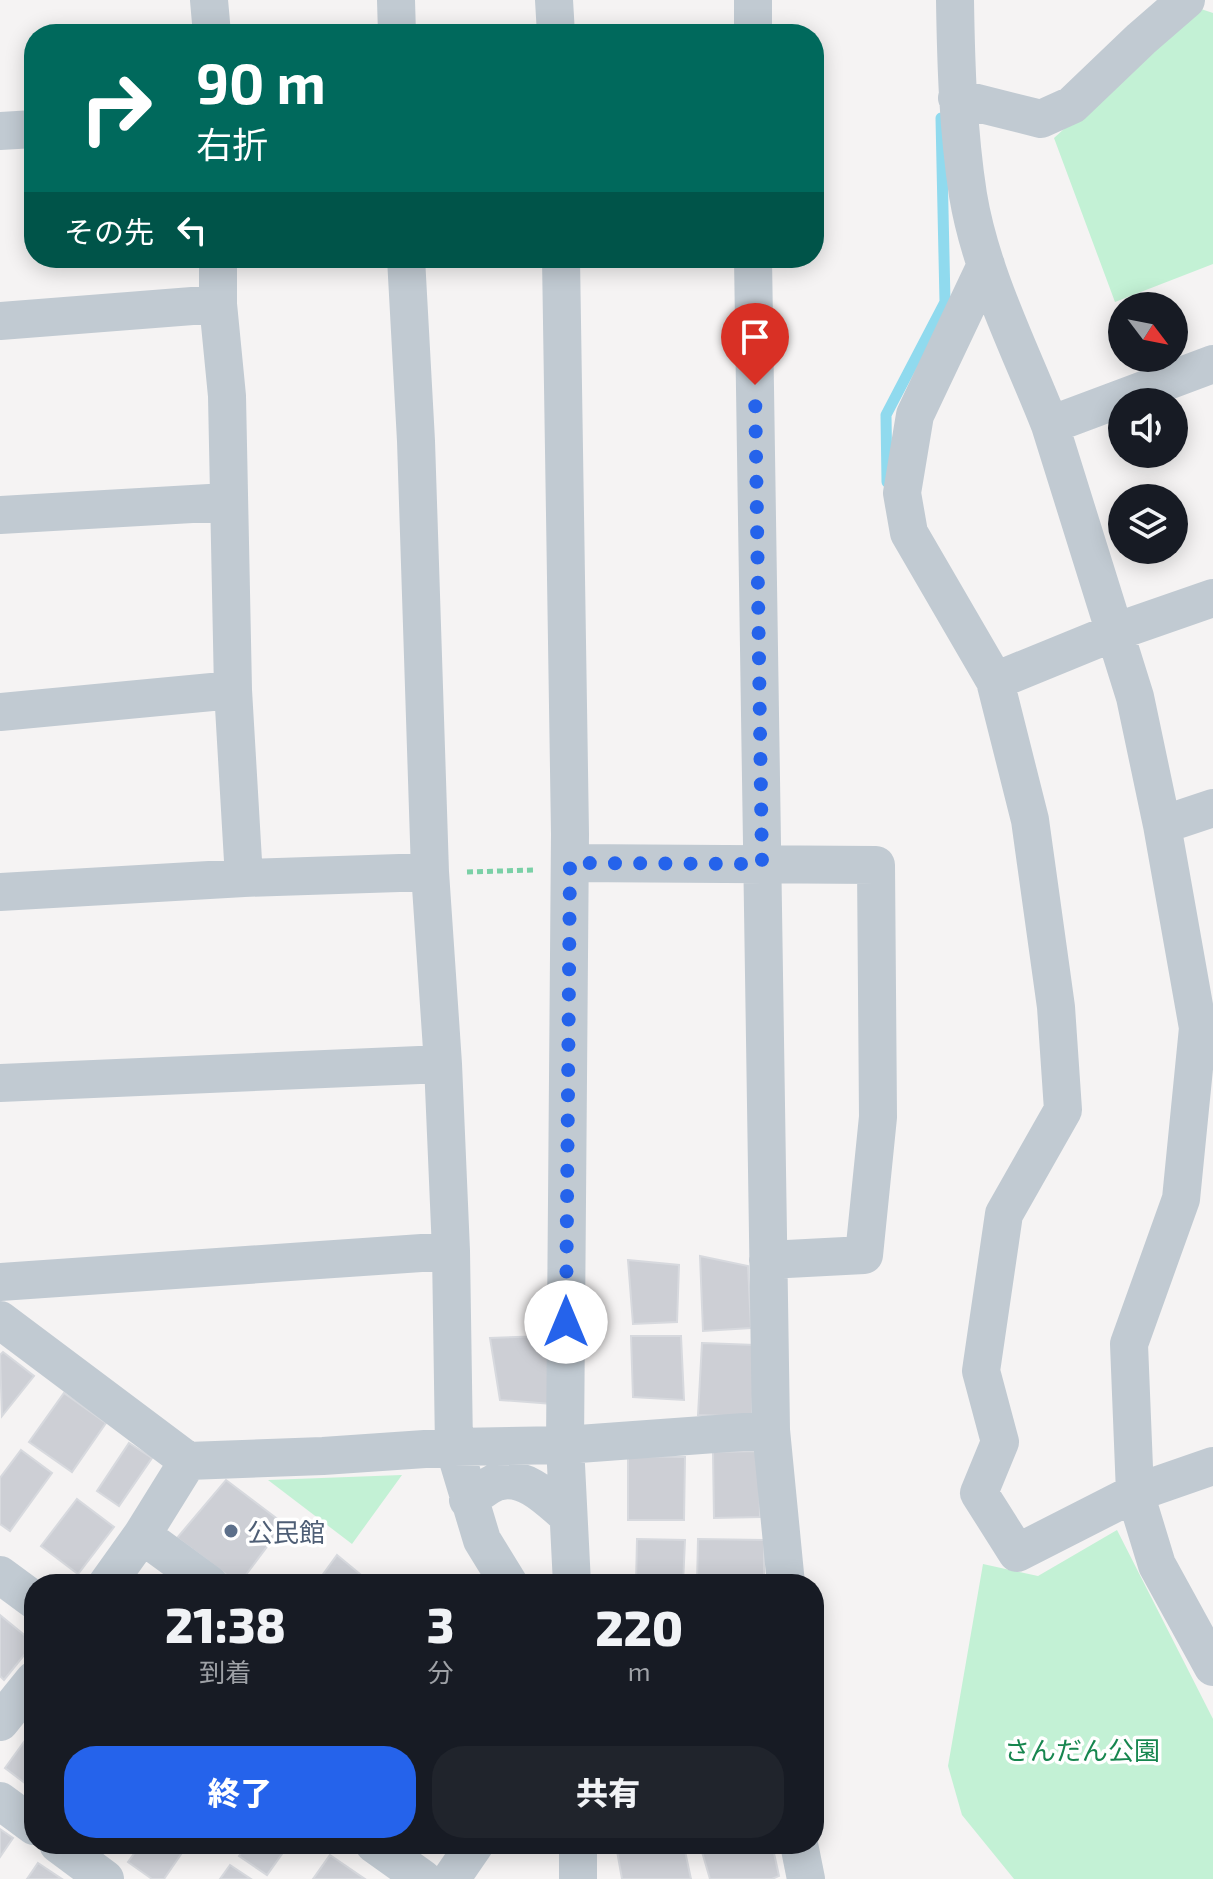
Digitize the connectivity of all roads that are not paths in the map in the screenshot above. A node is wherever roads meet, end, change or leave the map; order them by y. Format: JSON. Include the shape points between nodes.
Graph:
{"nodes":[{"id":1,"x":209,"y":0,"type":"edge"},
{"id":2,"x":396,"y":0,"type":"edge"},
{"id":3,"x":554,"y":0,"type":"edge"},
{"id":4,"x":753,"y":0,"type":"edge"},
{"id":5,"x":955,"y":0,"type":"edge"},
{"id":6,"x":1186,"y":0,"type":"edge"},
{"id":7,"x":211,"y":24,"type":"edge"},
{"id":8,"x":397,"y":24,"type":"edge"},
{"id":9,"x":555,"y":24,"type":"edge"},
{"id":10,"x":753,"y":24,"type":"edge"},
{"id":11,"x":957,"y":98,"type":"junction"},
{"id":12,"x":24,"y":130,"type":"edge"},
{"id":13,"x":0,"y":131,"type":"edge"},
{"id":14,"x":986,"y":265,"type":"junction"},
{"id":15,"x":218,"y":268,"type":"edge"},
{"id":16,"x":407,"y":268,"type":"edge"},
{"id":17,"x":561,"y":268,"type":"edge"},
{"id":18,"x":753,"y":268,"type":"edge"},
{"id":19,"x":218,"y":304,"type":"junction"},
{"id":20,"x":0,"y":321,"type":"edge"},
{"id":21,"x":1213,"y":364,"type":"edge"},
{"id":22,"x":1050,"y":425,"type":"junction"},
{"id":23,"x":227,"y":502,"type":"junction"},
{"id":24,"x":0,"y":515,"type":"edge"},
{"id":25,"x":1213,"y":598,"type":"edge"},
{"id":26,"x":1115,"y":632,"type":"junction"},
{"id":27,"x":995,"y":681,"type":"junction"},
{"id":28,"x":233,"y":690,"type":"junction"},
{"id":29,"x":0,"y":712,"type":"edge"},
{"id":30,"x":1213,"y":808,"type":"edge"},
{"id":31,"x":1162,"y":825,"type":"junction"},
{"id":32,"x":570,"y":863,"type":"junction"},
{"id":33,"x":762,"y":864,"type":"junction"},
{"id":34,"x":430,"y":872,"type":"junction"},
{"id":35,"x":244,"y":878,"type":"junction"},
{"id":36,"x":0,"y":892,"type":"edge"},
{"id":37,"x":1206,"y":1026,"type":"edge"},
{"id":38,"x":443,"y":1064,"type":"junction"},
{"id":39,"x":0,"y":1083,"type":"edge"},
{"id":40,"x":1198,"y":1183,"type":"edge"},
{"id":41,"x":451,"y":1251,"type":"junction"},
{"id":42,"x":768,"y":1260,"type":"junction"},
{"id":43,"x":0,"y":1282,"type":"edge"},
{"id":44,"x":0,"y":1320,"type":"edge"},
{"id":45,"x":771,"y":1430,"type":"junction"},
{"id":46,"x":565,"y":1445,"type":"junction"},
{"id":47,"x":454,"y":1447,"type":"junction"},
{"id":48,"x":188,"y":1461,"type":"junction"},
{"id":49,"x":1213,"y":1466,"type":"edge"},
{"id":50,"x":1135,"y":1493,"type":"junction"},
{"id":51,"x":468,"y":1500,"type":"junction"},
{"id":52,"x":567,"y":1515,"type":"junction"},
{"id":53,"x":142,"y":1535,"type":"junction"},
{"id":54,"x":114,"y":1574,"type":"edge"},
{"id":55,"x":195,"y":1574,"type":"edge"},
{"id":56,"x":503,"y":1574,"type":"edge"},
{"id":57,"x":571,"y":1574,"type":"edge"},
{"id":58,"x":785,"y":1574,"type":"edge"},
{"id":59,"x":0,"y":1575,"type":"edge"},
{"id":60,"x":24,"y":1593,"type":"edge"},
{"id":61,"x":1213,"y":1667,"type":"edge"},
{"id":62,"x":24,"y":1692,"type":"edge"},
{"id":63,"x":0,"y":1722,"type":"edge"},
{"id":64,"x":0,"y":1801,"type":"edge"},
{"id":65,"x":24,"y":1819,"type":"edge"},
{"id":66,"x":71,"y":1854,"type":"edge"},
{"id":67,"x":388,"y":1854,"type":"edge"},
{"id":68,"x":468,"y":1854,"type":"edge"},
{"id":69,"x":578,"y":1854,"type":"edge"},
{"id":70,"x":801,"y":1854,"type":"edge"},
{"id":71,"x":105,"y":1879,"type":"edge"},
{"id":72,"x":423,"y":1879,"type":"edge"},
{"id":73,"x":451,"y":1879,"type":"edge"},
{"id":74,"x":578,"y":1879,"type":"edge"},
{"id":75,"x":806,"y":1879,"type":"edge"}],
"edges":[{"from":1,"to":7,"type":"street"},
{"from":2,"to":8,"type":"street"},
{"from":3,"to":9,"type":"street"},
{"from":4,"to":10,"type":"street"},
{"from":5,"to":11,"type":"street"},
{"from":6,"to":11,"type":"street","via":[[1072,105],[1041,119]]},
{"from":11,"to":14,"type":"street","via":[[968,197]]},
{"from":12,"to":13,"type":"street"},
{"from":14,"to":22,"type":"street"},
{"from":14,"to":27,"type":"street","via":[[915,415],[902,493],[909,533]]},
{"from":15,"to":19,"type":"street"},
{"from":16,"to":34,"type":"street"},
{"from":17,"to":32,"type":"street"},
{"from":18,"to":33,"type":"street"},
{"from":19,"to":20,"type":"street"},
{"from":19,"to":23,"type":"street","via":[[227,396]]},
{"from":21,"to":22,"type":"street"},
{"from":22,"to":26,"type":"street"},
{"from":23,"to":24,"type":"street"},
{"from":23,"to":28,"type":"street"},
{"from":25,"to":26,"type":"street"},
{"from":26,"to":27,"type":"street"},
{"from":26,"to":31,"type":"street","via":[[1135,697]]},
{"from":27,"to":50,"type":"street","via":[[1030,820],[1056,1007],[1063,1110],[1004,1214],[981,1371],[1000,1442],[979,1493],[1017,1553]]},
{"from":28,"to":29,"type":"street"},
{"from":28,"to":35,"type":"street"},
{"from":30,"to":31,"type":"street"},
{"from":31,"to":37,"type":"street"},
{"from":32,"to":33,"type":"street"},
{"from":32,"to":46,"type":"street"},
{"from":33,"to":42,"type":"street"},
{"from":33,"to":42,"type":"street","via":[[876,865],[878,1117],[864,1255]]},
{"from":34,"to":35,"type":"street"},
{"from":34,"to":38,"type":"street"},
{"from":35,"to":36,"type":"street"},
{"from":37,"to":40,"type":"street"},
{"from":38,"to":39,"type":"street"},
{"from":38,"to":41,"type":"street"},
{"from":40,"to":50,"type":"street","via":[[1181,1199],[1129,1344]]},
{"from":41,"to":43,"type":"street"},
{"from":41,"to":47,"type":"street"},
{"from":42,"to":45,"type":"street"},
{"from":44,"to":48,"type":"street"},
{"from":45,"to":46,"type":"street"},
{"from":45,"to":58,"type":"street"},
{"from":46,"to":47,"type":"street"},
{"from":46,"to":52,"type":"street"},
{"from":47,"to":48,"type":"street"},
{"from":47,"to":51,"type":"street"},
{"from":48,"to":53,"type":"street"},
{"from":49,"to":50,"type":"street"},
{"from":50,"to":61,"type":"street","via":[[1157,1565]]},
{"from":51,"to":52,"type":"street","via":[[499,1481],[521,1481]]},
{"from":51,"to":56,"type":"street","via":[[482,1540]]},
{"from":52,"to":57,"type":"street"},
{"from":53,"to":54,"type":"street"},
{"from":53,"to":55,"type":"street"},
{"from":59,"to":60,"type":"street"},
{"from":62,"to":63,"type":"street"},
{"from":64,"to":65,"type":"street"},
{"from":66,"to":71,"type":"street"},
{"from":67,"to":72,"type":"street"},
{"from":68,"to":73,"type":"street"},
{"from":69,"to":74,"type":"street"},
{"from":70,"to":75,"type":"street"}]}
